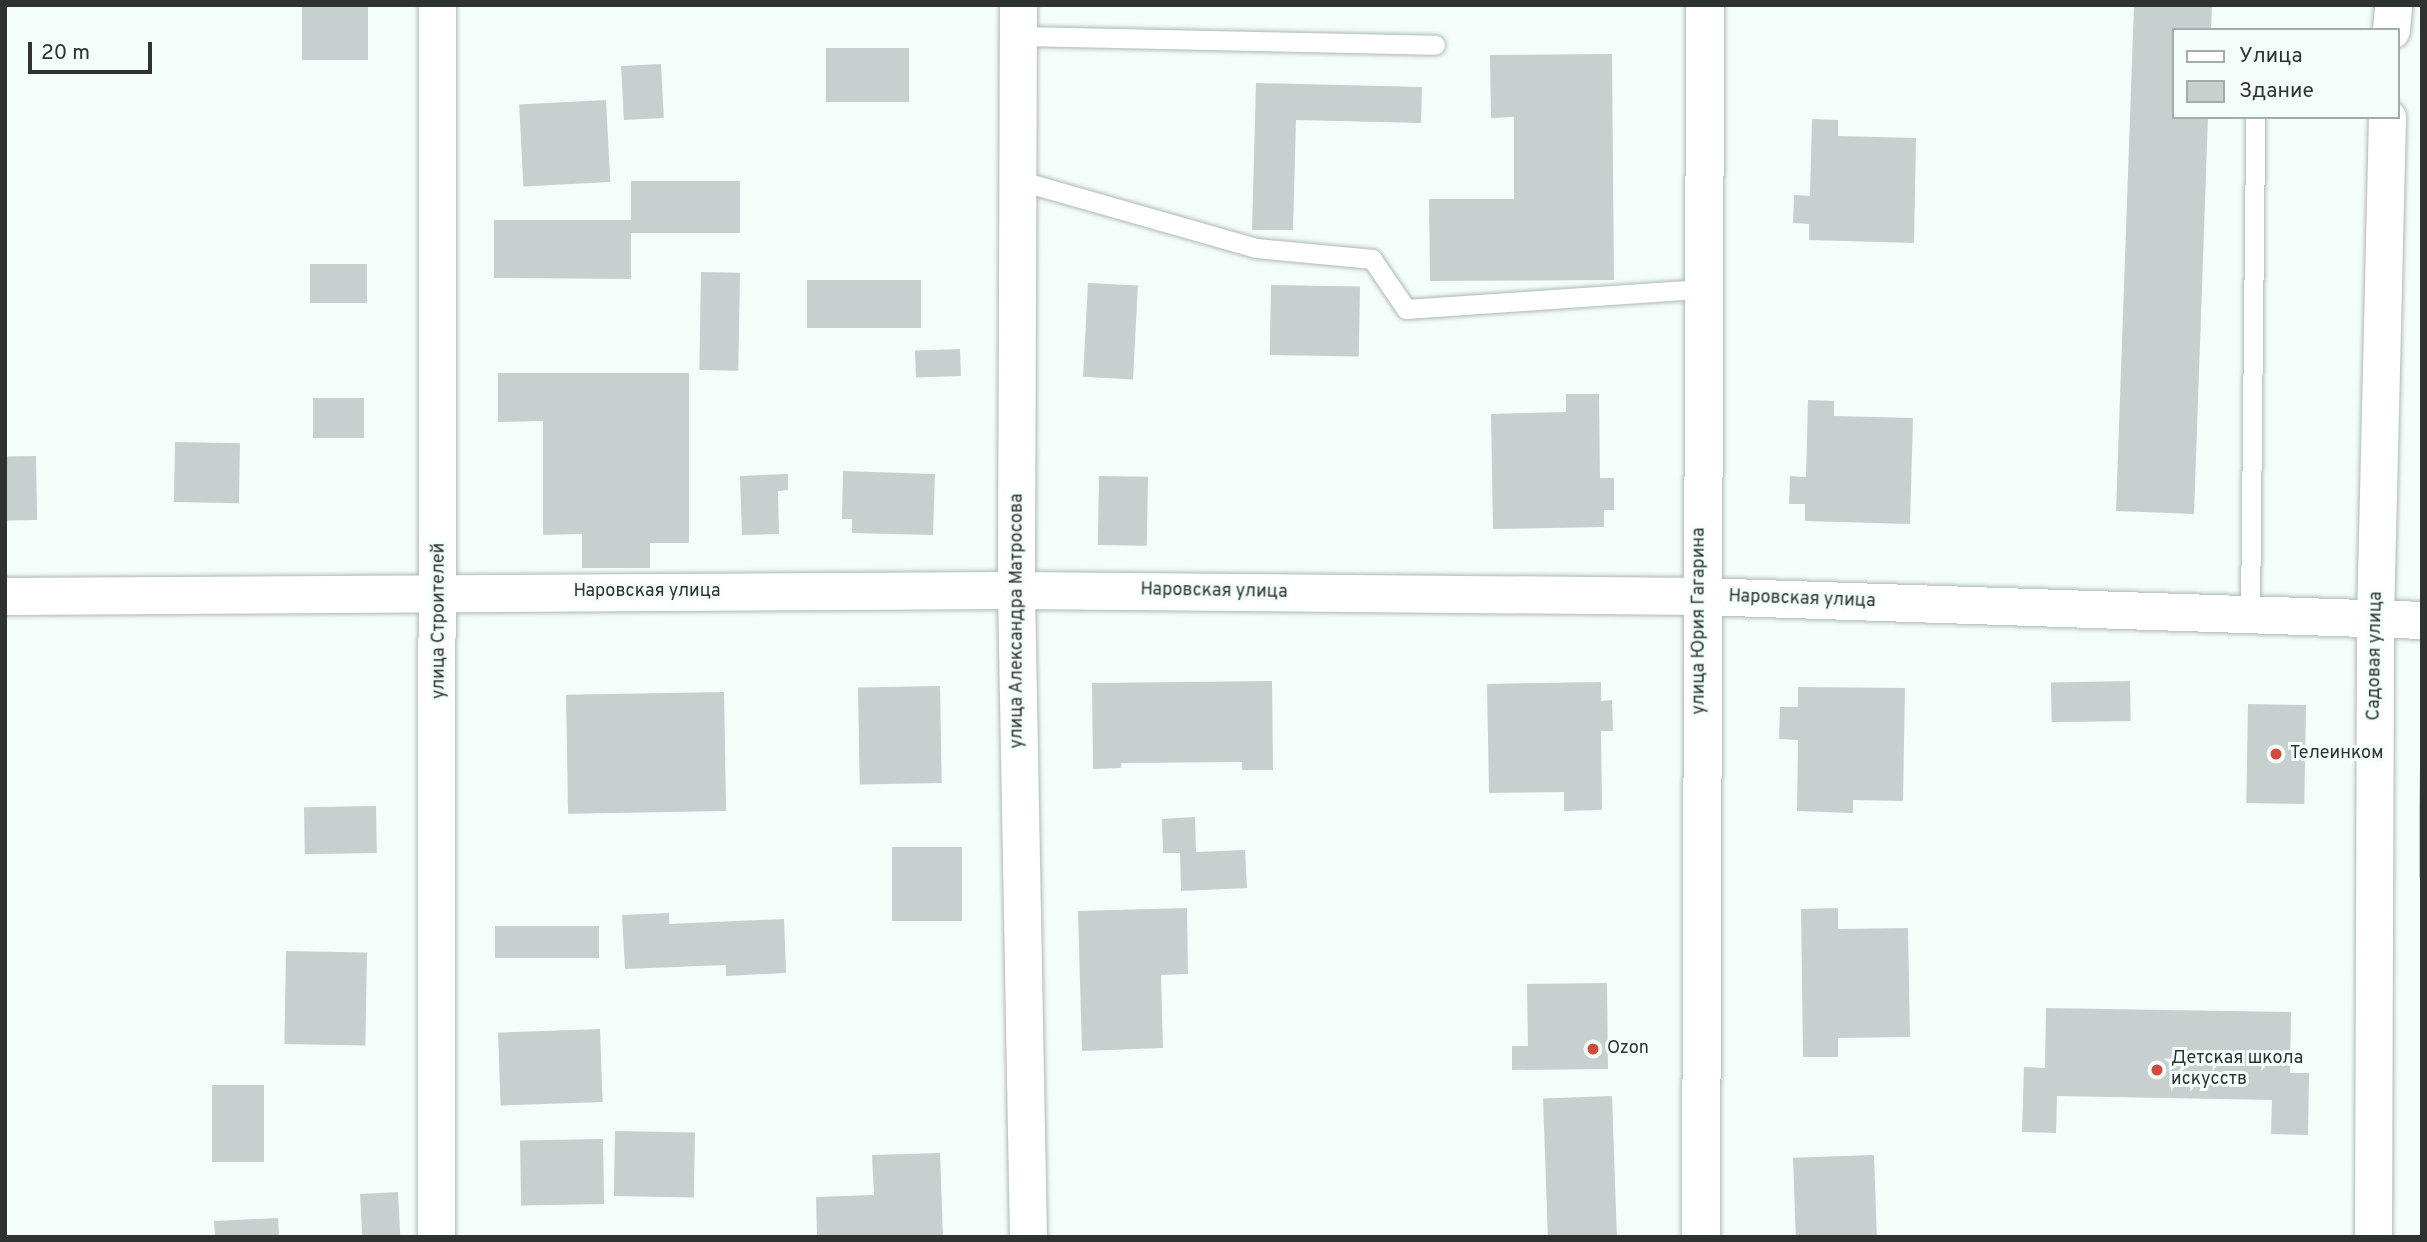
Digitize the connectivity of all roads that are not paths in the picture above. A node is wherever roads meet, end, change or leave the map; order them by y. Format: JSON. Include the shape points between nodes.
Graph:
{"nodes":[{"id":1,"x":437,"y":5,"type":"edge"},
{"id":2,"x":1705,"y":5,"type":"edge"},
{"id":3,"x":2393,"y":5,"type":"edge"},
{"id":4,"x":1019,"y":21,"type":"edge"},
{"id":5,"x":2391,"y":28,"type":"edge"},
{"id":6,"x":1435,"y":45,"type":"dead end"},
{"id":7,"x":2255,"y":119,"type":"edge"},
{"id":8,"x":2387,"y":119,"type":"edge"},
{"id":9,"x":1021,"y":180,"type":"junction"},
{"id":10,"x":1701,"y":289,"type":"junction"},
{"id":11,"x":1016,"y":590,"type":"junction"},
{"id":12,"x":440,"y":593,"type":"junction"},
{"id":13,"x":5,"y":596,"type":"edge"},
{"id":14,"x":1700,"y":596,"type":"junction"},
{"id":15,"x":2250,"y":615,"type":"junction"},
{"id":16,"x":2375,"y":619,"type":"junction"},
{"id":17,"x":2422,"y":620,"type":"edge"},
{"id":18,"x":436,"y":1237,"type":"edge"},
{"id":19,"x":1028,"y":1237,"type":"edge"},
{"id":20,"x":1701,"y":1237,"type":"edge"},
{"id":21,"x":2373,"y":1237,"type":"edge"}],
"edges":[{"from":1,"to":12,"type":"street","name":"улица Строителей"},
{"from":2,"to":10,"type":"street","name":"улица Юрия Гагарина"},
{"from":3,"to":5,"type":"street"},
{"from":4,"to":6,"type":"lane"},
{"from":4,"to":9,"type":"street","name":"улица Александра Матросова"},
{"from":7,"to":15,"type":"lane"},
{"from":8,"to":16,"type":"street","name":"Садовая улица"},
{"from":9,"to":10,"type":"lane","via":[[1256,248],[1372,259],[1406,309]]},
{"from":9,"to":11,"type":"street","name":"улица Александра Матросова"},
{"from":10,"to":14,"type":"street","name":"улица Юрия Гагарина"},
{"from":11,"to":12,"type":"street","name":"Наровская улица"},
{"from":11,"to":14,"type":"street","name":"Наровская улица"},
{"from":11,"to":19,"type":"street","name":"улица Александра Матросова"},
{"from":12,"to":13,"type":"street","name":"Наровская улица"},
{"from":12,"to":18,"type":"street","name":"улица Строителей"},
{"from":14,"to":15,"type":"street","name":"Наровская улица"},
{"from":14,"to":20,"type":"street","name":"улица Юрия Гагарина"},
{"from":15,"to":16,"type":"street","name":"Наровская улица"},
{"from":16,"to":17,"type":"street","name":"Наровская улица"},
{"from":16,"to":21,"type":"street","name":"Садовая улица"}]}
